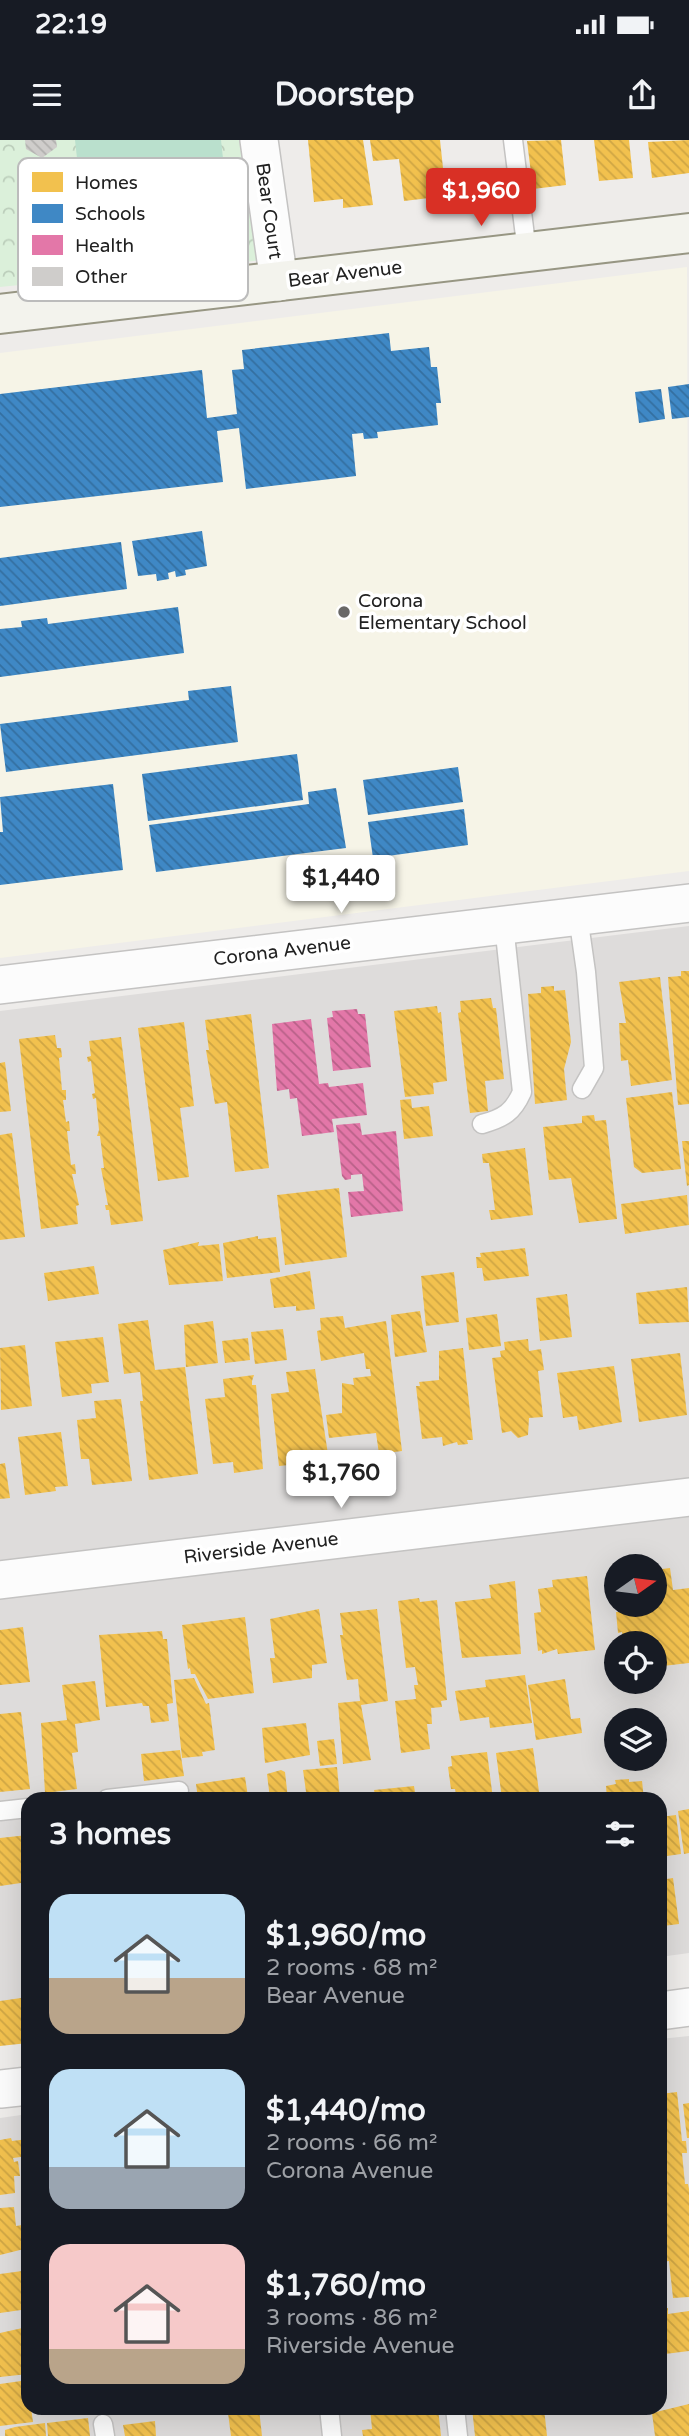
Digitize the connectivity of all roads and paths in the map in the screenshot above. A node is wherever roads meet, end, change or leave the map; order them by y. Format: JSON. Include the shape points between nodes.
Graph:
{"nodes":[{"id":1,"x":259,"y":140,"type":"edge"},
{"id":2,"x":513,"y":140,"type":"edge"},
{"id":3,"x":689,"y":233,"type":"edge"},
{"id":4,"x":527,"y":253,"type":"junction"},
{"id":5,"x":279,"y":282,"type":"junction"},
{"id":6,"x":248,"y":286,"type":"edge"},
{"id":7,"x":113,"y":301,"type":"edge"},
{"id":8,"x":0,"y":314,"type":"edge"},
{"id":9,"x":689,"y":902,"type":"edge"},
{"id":10,"x":578,"y":916,"type":"junction"},
{"id":11,"x":504,"y":925,"type":"junction"},
{"id":12,"x":0,"y":985,"type":"edge"},
{"id":13,"x":582,"y":1089,"type":"dead end"},
{"id":14,"x":482,"y":1124,"type":"dead end"},
{"id":15,"x":689,"y":1497,"type":"edge"},
{"id":16,"x":0,"y":1580,"type":"edge"},
{"id":17,"x":179,"y":1791,"type":"dead end"},
{"id":18,"x":170,"y":1792,"type":"edge"},
{"id":19,"x":21,"y":1809,"type":"edge"},
{"id":20,"x":0,"y":1811,"type":"edge"},
{"id":21,"x":689,"y":2007,"type":"edge"},
{"id":22,"x":667,"y":2010,"type":"edge"},
{"id":23,"x":21,"y":2087,"type":"edge"},
{"id":24,"x":0,"y":2089,"type":"edge"},
{"id":25,"x":330,"y":2415,"type":"edge"},
{"id":26,"x":456,"y":2415,"type":"edge"},
{"id":27,"x":332,"y":2436,"type":"edge"},
{"id":28,"x":458,"y":2436,"type":"edge"}],
"edges":[{"from":1,"to":5,"type":"street","name":"Bear Court"},
{"from":2,"to":4,"type":"lane"},
{"from":3,"to":4,"type":"street","name":"Bear Avenue"},
{"from":4,"to":5,"type":"street","name":"Bear Avenue"},
{"from":5,"to":6,"type":"street","name":"Bear Avenue"},
{"from":7,"to":8,"type":"street","name":"Bear Avenue"},
{"from":9,"to":10,"type":"street","name":"Corona Avenue"},
{"from":10,"to":11,"type":"street","name":"Corona Avenue"},
{"from":10,"to":13,"type":"lane","via":[[594,1068]]},
{"from":11,"to":12,"type":"street","name":"Corona Avenue"},
{"from":11,"to":14,"type":"lane","via":[[522,1092],[514,1109],[502,1119]]},
{"from":15,"to":16,"type":"street","name":"Riverside Avenue"},
{"from":17,"to":18,"type":"lane"},
{"from":19,"to":20,"type":"lane"},
{"from":21,"to":22,"type":"street"},
{"from":23,"to":24,"type":"street"},
{"from":25,"to":27,"type":"lane"},
{"from":26,"to":28,"type":"lane"}]}
